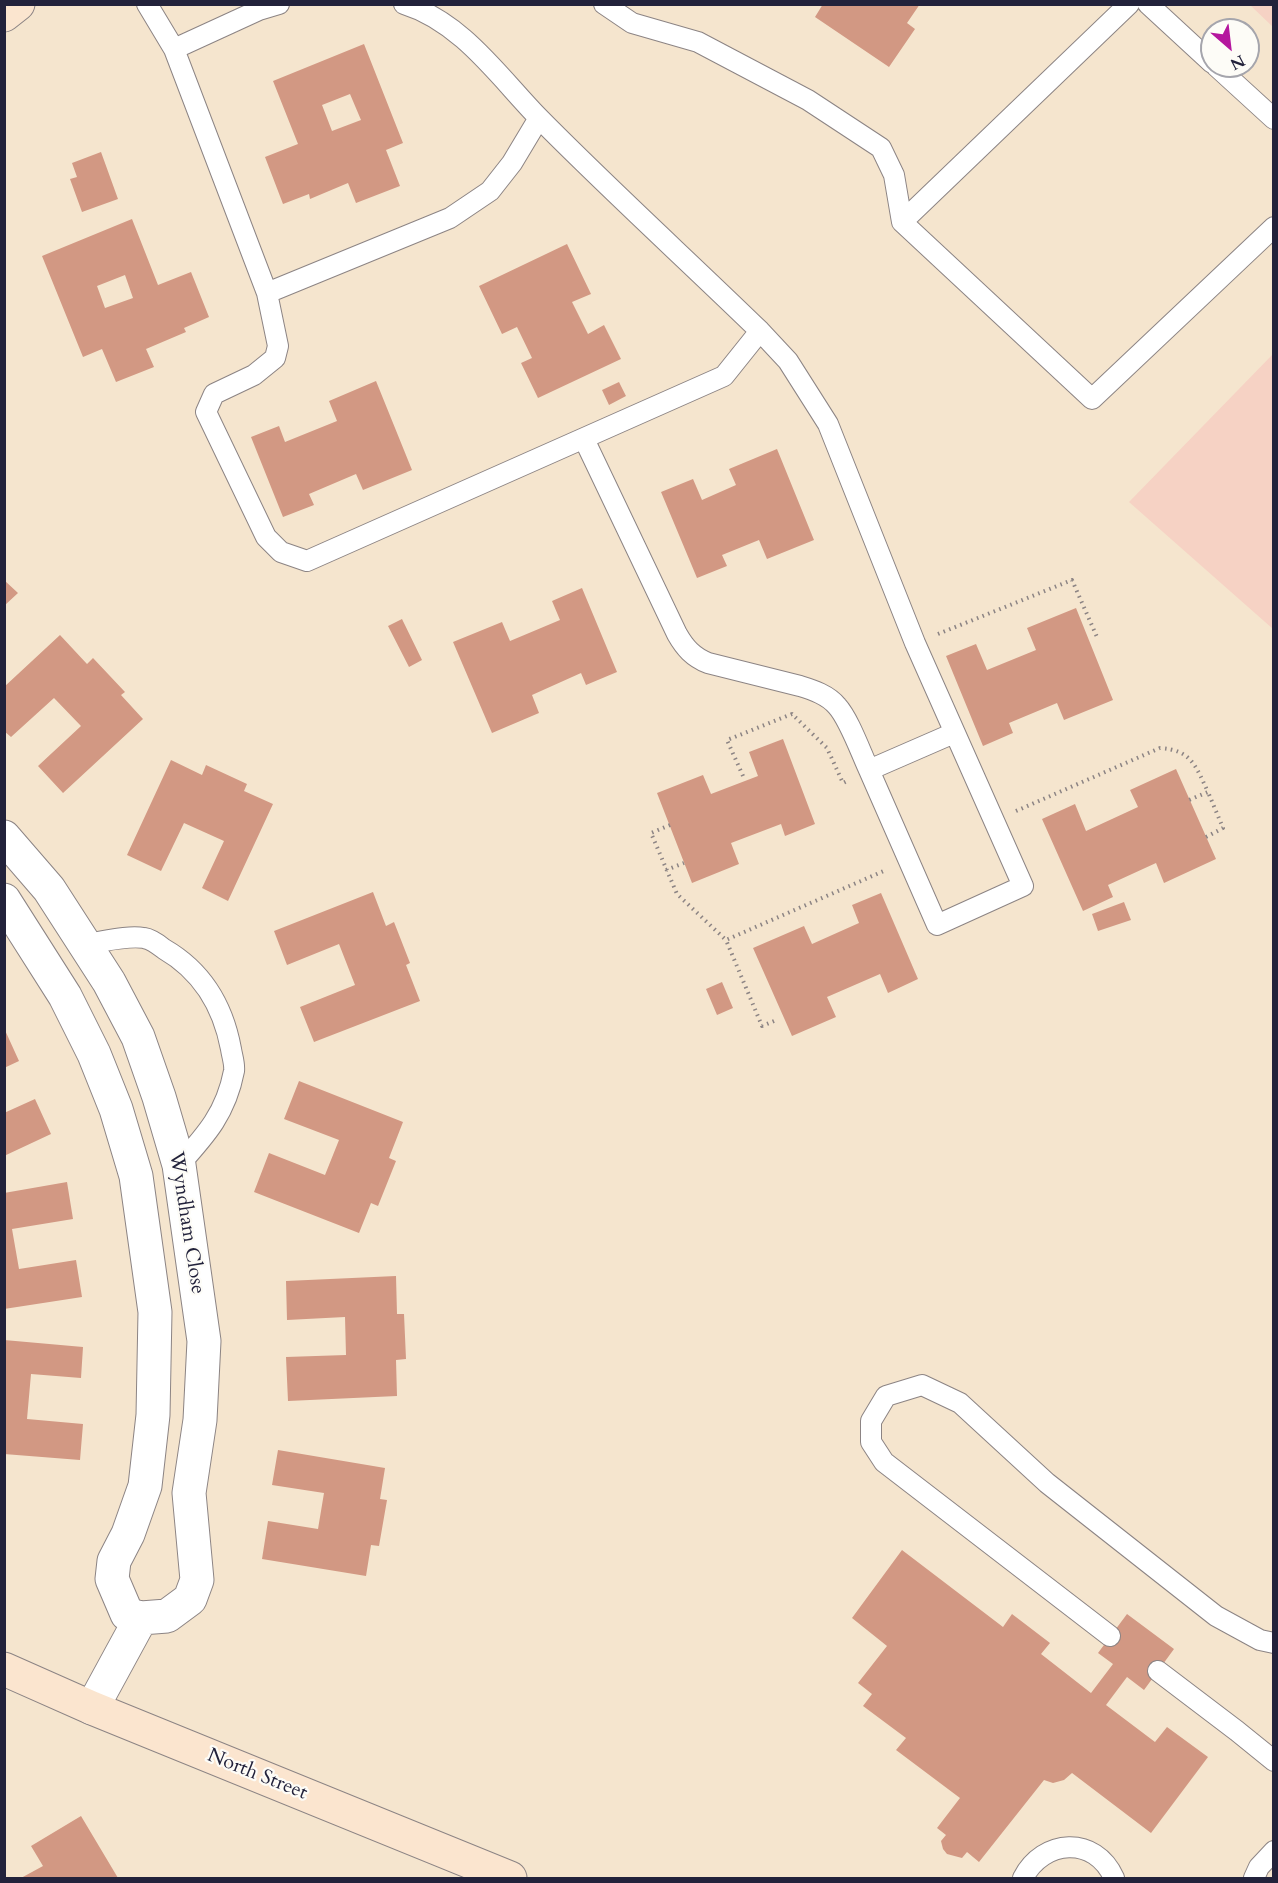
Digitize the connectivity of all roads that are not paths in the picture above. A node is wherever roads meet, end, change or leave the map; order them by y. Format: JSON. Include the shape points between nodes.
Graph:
{"nodes":[{"id":1,"x":18,"y":4,"type":"edge"},
{"id":2,"x":147,"y":4,"type":"edge"},
{"id":3,"x":279,"y":4,"type":"edge"},
{"id":4,"x":404,"y":4,"type":"edge"},
{"id":5,"x":604,"y":4,"type":"edge"},
{"id":6,"x":1130,"y":4,"type":"edge"},
{"id":7,"x":1148,"y":4,"type":"edge"},
{"id":8,"x":4,"y":15,"type":"edge"},
{"id":9,"x":174,"y":48,"type":"junction"},
{"id":10,"x":1200,"y":52,"type":"edge"},
{"id":11,"x":1229,"y":78,"type":"edge"},
{"id":12,"x":539,"y":118,"type":"junction"},
{"id":13,"x":1274,"y":119,"type":"edge"},
{"id":14,"x":902,"y":222,"type":"junction"},
{"id":15,"x":1274,"y":227,"type":"edge"},
{"id":16,"x":267,"y":293,"type":"junction"},
{"id":17,"x":760,"y":331,"type":"junction"},
{"id":18,"x":584,"y":439,"type":"junction"},
{"id":19,"x":954,"y":733,"type":"junction"},
{"id":20,"x":869,"y":770,"type":"junction"},
{"id":21,"x":4,"y":837,"type":"edge"},
{"id":22,"x":4,"y":900,"type":"edge"},
{"id":23,"x":85,"y":944,"type":"junction"},
{"id":24,"x":179,"y":1165,"type":"junction"},
{"id":25,"x":136,"y":1176,"type":"junction"},
{"id":26,"x":145,"y":1486,"type":"junction"},
{"id":27,"x":189,"y":1493,"type":"junction"},
{"id":28,"x":141,"y":1618,"type":"junction"},
{"id":29,"x":1110,"y":1636,"type":"dead end"},
{"id":30,"x":1274,"y":1643,"type":"edge"},
{"id":31,"x":4,"y":1669,"type":"edge"},
{"id":32,"x":1158,"y":1671,"type":"dead end"},
{"id":33,"x":92,"y":1708,"type":"junction"},
{"id":34,"x":1274,"y":1761,"type":"edge"},
{"id":35,"x":1274,"y":1851,"type":"edge"},
{"id":36,"x":510,"y":1878,"type":"edge"},
{"id":37,"x":1023,"y":1878,"type":"edge"},
{"id":38,"x":1114,"y":1878,"type":"edge"},
{"id":39,"x":1254,"y":1878,"type":"edge"}],
"edges":[{"from":1,"to":8,"type":"main road"},
{"from":2,"to":9,"type":"lane"},
{"from":3,"to":9,"type":"lane"},
{"from":4,"to":12,"type":"lane","via":[[422,10],[462,37]]},
{"from":5,"to":14,"type":"lane","via":[[632,23],[698,42],[808,100],[881,147],[894,174]]},
{"from":6,"to":14,"type":"lane"},
{"from":7,"to":10,"type":"lane"},
{"from":9,"to":16,"type":"lane"},
{"from":11,"to":13,"type":"lane"},
{"from":12,"to":16,"type":"lane","via":[[490,191],[450,219]]},
{"from":12,"to":17,"type":"lane"},
{"from":14,"to":15,"type":"lane","via":[[1092,399]]},
{"from":16,"to":18,"type":"lane","via":[[278,346],[275,358],[254,375],[214,394],[206,412],[266,537],[281,552],[307,561]]},
{"from":17,"to":18,"type":"lane","via":[[724,376]]},
{"from":17,"to":19,"type":"lane","via":[[788,361],[828,424]]},
{"from":18,"to":20,"type":"lane","via":[[685,648],[708,663],[800,686],[826,698],[837,706]]},
{"from":19,"to":20,"type":"lane"},
{"from":19,"to":20,"type":"lane","via":[[1023,886],[937,925]]},
{"from":21,"to":23,"type":"street","name":"Wyndham Close","via":[[49,889]]},
{"from":22,"to":25,"type":"street","via":[[65,996],[94,1054]]},
{"from":23,"to":24,"type":"street","name":"Wyndham Close","via":[[138,1037]]},
{"from":23,"to":24,"type":"lane","via":[[145,938],[192,968],[222,1015],[235,1068],[212,1128]]},
{"from":24,"to":25,"type":"street"},
{"from":24,"to":27,"type":"street","name":"Wyndham Close","via":[[204,1341],[200,1420]]},
{"from":25,"to":26,"type":"street","via":[[155,1312],[153,1415]]},
{"from":26,"to":27,"type":"street"},
{"from":26,"to":28,"type":"street","via":[[114,1561],[112,1579],[128,1614]]},
{"from":27,"to":28,"type":"street","name":"Wyndham Close","via":[[197,1580],[190,1599],[167,1617]]},
{"from":28,"to":33,"type":"street"},
{"from":29,"to":30,"type":"lane","via":[[884,1462],[870,1442],[871,1421],[886,1396],[922,1385],[960,1403],[1047,1483],[1216,1616],[1260,1640]]},
{"from":31,"to":33,"type":"main road","name":"North Street"},
{"from":32,"to":34,"type":"lane"},
{"from":33,"to":36,"type":"main road","name":"North Street"},
{"from":35,"to":39,"type":"lane"},
{"from":37,"to":38,"type":"lane","via":[[1029,1866],[1042,1855],[1074,1847],[1091,1852],[1104,1862]]}]}
